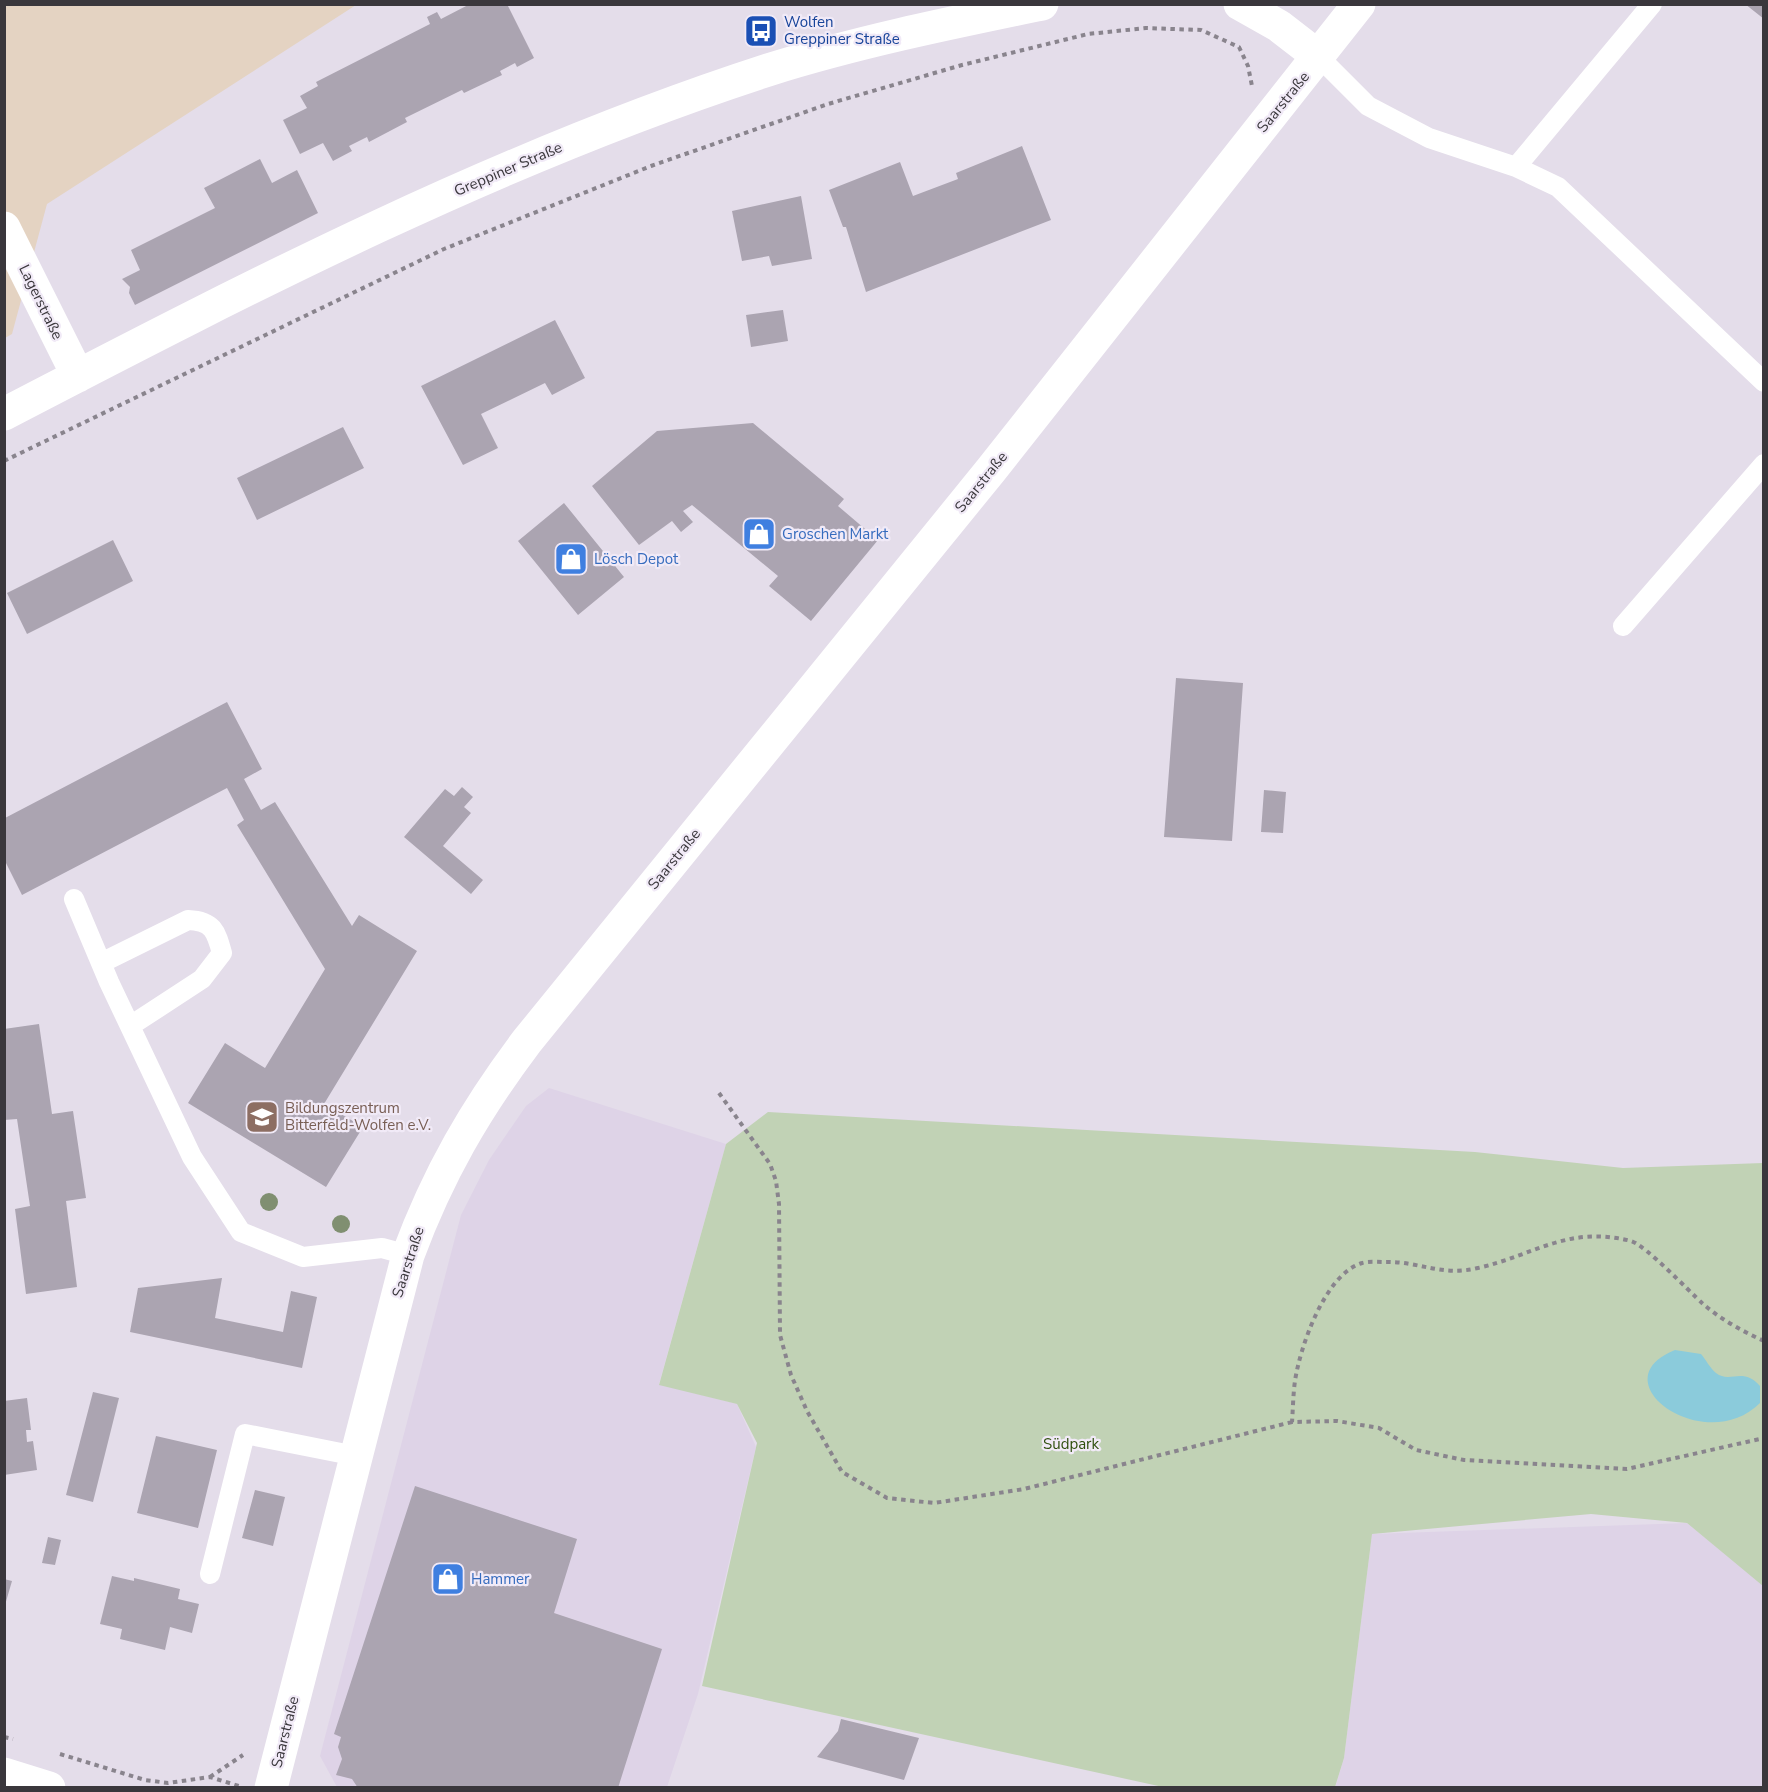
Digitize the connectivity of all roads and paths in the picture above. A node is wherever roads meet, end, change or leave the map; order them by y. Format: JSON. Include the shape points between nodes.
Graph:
{"nodes":[{"id":1,"x":1042,"y":4,"type":"edge"},
{"id":2,"x":1240,"y":4,"type":"edge"},
{"id":3,"x":1359,"y":4,"type":"edge"},
{"id":4,"x":1652,"y":4,"type":"edge"},
{"id":5,"x":1319,"y":57,"type":"junction"},
{"id":6,"x":1253,"y":91,"type":"dead end"},
{"id":7,"x":1516,"y":167,"type":"junction"},
{"id":8,"x":4,"y":228,"type":"edge"},
{"id":9,"x":78,"y":376,"type":"junction"},
{"id":10,"x":1764,"y":382,"type":"edge"},
{"id":11,"x":4,"y":414,"type":"edge"},
{"id":12,"x":4,"y":461,"type":"edge"},
{"id":13,"x":1764,"y":464,"type":"edge"},
{"id":14,"x":1623,"y":626,"type":"dead end"},
{"id":15,"x":74,"y":898,"type":"dead end"},
{"id":16,"x":101,"y":963,"type":"junction"},
{"id":17,"x":130,"y":1026,"type":"junction"},
{"id":18,"x":719,"y":1093,"type":"dead end"},
{"id":19,"x":408,"y":1255,"type":"junction"},
{"id":20,"x":1764,"y":1341,"type":"edge"},
{"id":21,"x":1292,"y":1422,"type":"junction"},
{"id":22,"x":1764,"y":1438,"type":"edge"},
{"id":23,"x":356,"y":1456,"type":"junction"},
{"id":24,"x":210,"y":1574,"type":"dead end"},
{"id":25,"x":4,"y":1737,"type":"edge"},
{"id":26,"x":15,"y":1740,"type":"dead end"},
{"id":27,"x":247,"y":1748,"type":"dead end"},
{"id":28,"x":59,"y":1753,"type":"dead end"},
{"id":29,"x":4,"y":1774,"type":"edge"},
{"id":30,"x":210,"y":1777,"type":"junction"},
{"id":31,"x":49,"y":1788,"type":"edge"},
{"id":32,"x":245,"y":1788,"type":"edge"},
{"id":33,"x":271,"y":1788,"type":"edge"}],
"edges":[{"from":1,"to":9,"type":"street","name":"Greppiner Straße","via":[[820,55],[657,109],[436,200]]},
{"from":2,"to":5,"type":"street","via":[[1279,26]]},
{"from":3,"to":5,"type":"street","name":"Saarstraße"},
{"from":4,"to":7,"type":"lane"},
{"from":5,"to":7,"type":"lane","via":[[1368,106],[1429,138]]},
{"from":5,"to":19,"type":"street","name":"Saarstraße","via":[[998,461],[527,1041],[488,1093],[457,1144]]},
{"from":6,"to":12,"type":"path","via":[[1239,47],[1201,30],[1146,28],[1088,34],[839,101],[651,166],[444,249]]},
{"from":7,"to":10,"type":"lane","via":[[1558,187]]},
{"from":8,"to":9,"type":"street","name":"Lagerstraße"},
{"from":9,"to":11,"type":"street","name":"Greppiner Straße"},
{"from":13,"to":14,"type":"lane"},
{"from":15,"to":16,"type":"lane"},
{"from":16,"to":17,"type":"lane"},
{"from":16,"to":17,"type":"lane","via":[[188,920],[203,921],[216,932],[222,954],[202,979]]},
{"from":17,"to":19,"type":"lane","via":[[192,1157],[241,1232],[303,1257],[382,1248]]},
{"from":18,"to":21,"type":"path","via":[[770,1164],[776,1181],[780,1335],[791,1376],[842,1472],[886,1498],[934,1503],[1024,1489]]},
{"from":19,"to":23,"type":"street","name":"Saarstraße"},
{"from":20,"to":21,"type":"path","via":[[1730,1324],[1702,1303],[1679,1278],[1633,1241],[1574,1236],[1502,1262],[1456,1273],[1412,1263],[1361,1263],[1340,1277],[1314,1316],[1295,1381]]},
{"from":21,"to":22,"type":"path","via":[[1337,1420],[1379,1428],[1416,1450],[1464,1460],[1628,1469]]},
{"from":23,"to":24,"type":"lane","via":[[245,1434]]},
{"from":23,"to":33,"type":"street","name":"Saarstraße"},
{"from":25,"to":26,"type":"path"},
{"from":27,"to":30,"type":"path"},
{"from":28,"to":30,"type":"path","via":[[145,1780],[168,1783]]},
{"from":29,"to":31,"type":"street"},
{"from":30,"to":32,"type":"path"}]}
